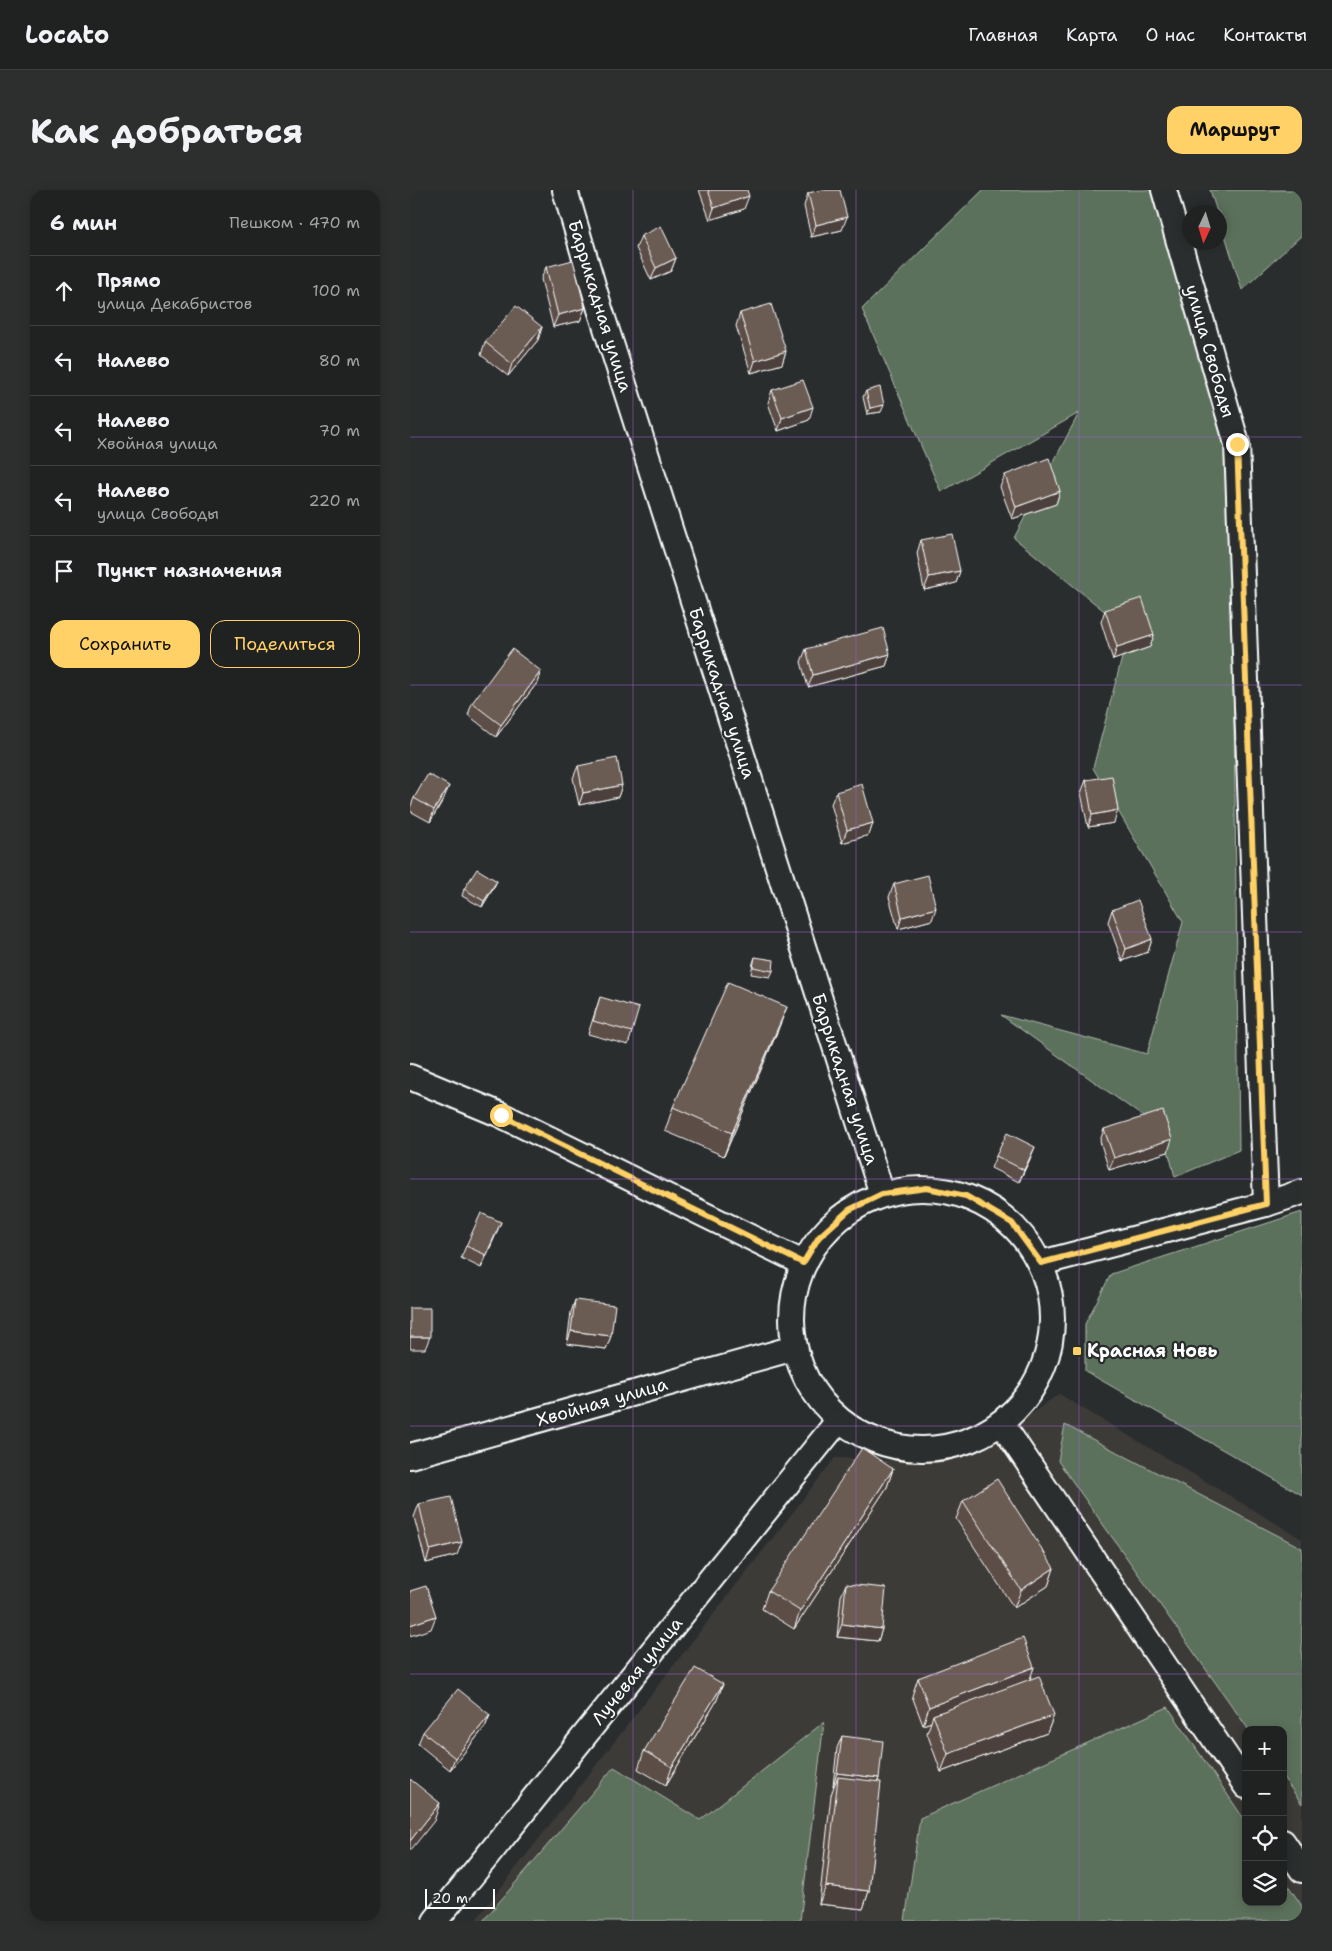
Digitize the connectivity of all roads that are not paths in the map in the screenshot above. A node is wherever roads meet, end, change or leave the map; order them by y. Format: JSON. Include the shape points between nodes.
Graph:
{"nodes":[{"id":1,"x":565,"y":190,"type":"edge"},
{"id":2,"x":1164,"y":190,"type":"edge"},
{"id":3,"x":410,"y":1077,"type":"edge"},
{"id":4,"x":1302,"y":1192,"type":"edge"},
{"id":5,"x":882,"y":1194,"type":"junction"},
{"id":6,"x":1266,"y":1204,"type":"junction"},
{"id":7,"x":803,"y":1263,"type":"junction"},
{"id":8,"x":1041,"y":1263,"type":"junction"},
{"id":9,"x":794,"y":1348,"type":"junction"},
{"id":10,"x":838,"y":1421,"type":"junction"},
{"id":11,"x":1002,"y":1424,"type":"junction"},
{"id":12,"x":410,"y":1456,"type":"edge"},
{"id":13,"x":1242,"y":1780,"type":"edge"},
{"id":14,"x":1287,"y":1848,"type":"edge"},
{"id":15,"x":1302,"y":1870,"type":"edge"},
{"id":16,"x":435,"y":1921,"type":"edge"}],
"edges":[{"from":1,"to":5,"type":"street","name":"Баррикадная улица"},
{"from":2,"to":6,"type":"street","name":"улица Свободы","via":[[1237,444]]},
{"from":3,"to":7,"type":"street","via":[[501,1115]]},
{"from":4,"to":6,"type":"street"},
{"from":5,"to":7,"type":"street","via":[[849,1210],[819,1237]]},
{"from":5,"to":8,"type":"street","via":[[927,1188],[966,1196],[1012,1223]]},
{"from":6,"to":8,"type":"street"},
{"from":7,"to":9,"type":"street","via":[[791,1307]]},
{"from":8,"to":11,"type":"street","via":[[1054,1308],[1046,1364],[1022,1406]]},
{"from":9,"to":10,"type":"street","via":[[811,1390]]},
{"from":9,"to":12,"type":"street","name":"Хвойная улица"},
{"from":10,"to":11,"type":"street","via":[[869,1440],[909,1450],[977,1439]]},
{"from":10,"to":16,"type":"street","name":"Лучевая улица"},
{"from":11,"to":13,"type":"street"},
{"from":14,"to":15,"type":"street"}]}
